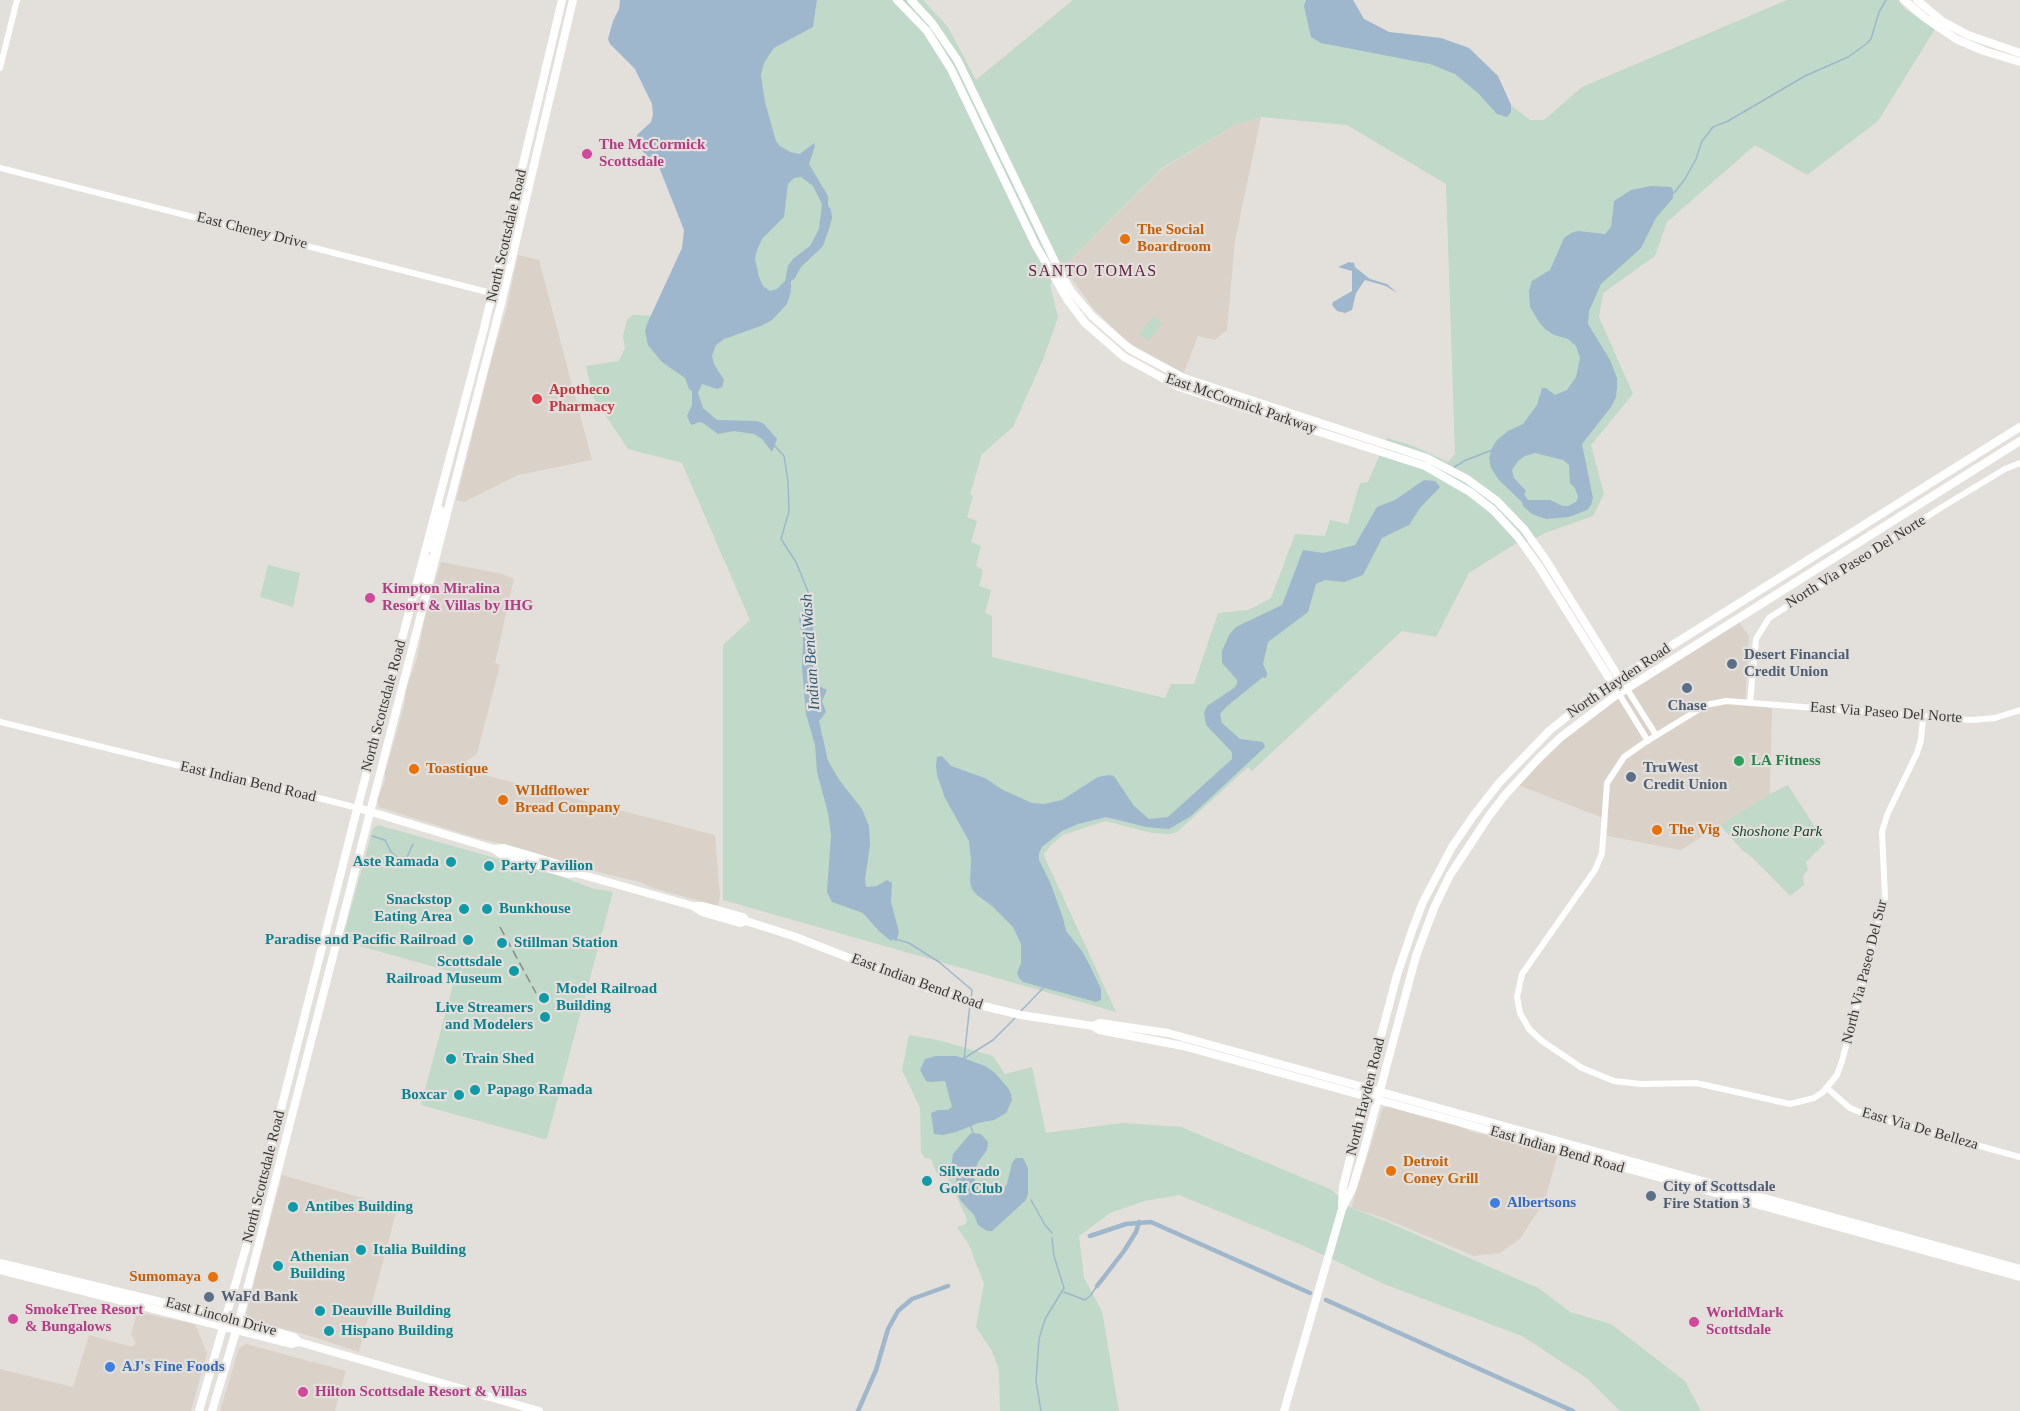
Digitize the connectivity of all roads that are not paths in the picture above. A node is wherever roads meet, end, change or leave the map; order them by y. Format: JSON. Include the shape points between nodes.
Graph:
{"nodes":[{"id":1,"x":17,"y":0,"type":"edge"},
{"id":2,"x":562,"y":0,"type":"edge"},
{"id":3,"x":573,"y":0,"type":"edge"},
{"id":4,"x":897,"y":0,"type":"edge"},
{"id":5,"x":911,"y":0,"type":"edge"},
{"id":6,"x":1904,"y":0,"type":"edge"},
{"id":7,"x":1917,"y":0,"type":"edge"},
{"id":8,"x":2020,"y":53,"type":"edge"},
{"id":9,"x":2020,"y":62,"type":"edge"},
{"id":10,"x":0,"y":68,"type":"edge"},
{"id":11,"x":0,"y":168,"type":"edge"},
{"id":12,"x":493,"y":293,"type":"junction"},
{"id":13,"x":503,"y":296,"type":"junction"},
{"id":14,"x":1071,"y":297,"type":"junction"},
{"id":15,"x":2020,"y":427,"type":"edge"},
{"id":16,"x":2020,"y":441,"type":"edge"},
{"id":17,"x":2020,"y":463,"type":"edge"},
{"id":18,"x":437,"y":505,"type":"junction"},
{"id":19,"x":436,"y":554,"type":"junction"},
{"id":20,"x":413,"y":595,"type":"junction"},
{"id":21,"x":1616,"y":681,"type":"junction"},
{"id":22,"x":1627,"y":689,"type":"junction"},
{"id":23,"x":1619,"y":694,"type":"junction"},
{"id":24,"x":1750,"y":703,"type":"junction"},
{"id":25,"x":2020,"y":710,"type":"edge"},
{"id":26,"x":1923,"y":717,"type":"junction"},
{"id":27,"x":0,"y":722,"type":"edge"},
{"id":28,"x":1656,"y":735,"type":"junction"},
{"id":29,"x":1648,"y":741,"type":"junction"},
{"id":30,"x":358,"y":808,"type":"junction"},
{"id":31,"x":370,"y":812,"type":"junction"},
{"id":32,"x":329,"y":925,"type":"junction"},
{"id":33,"x":327,"y":978,"type":"junction"},
{"id":34,"x":304,"y":1019,"type":"junction"},
{"id":35,"x":1827,"y":1088,"type":"junction"},
{"id":36,"x":1366,"y":1093,"type":"junction"},
{"id":37,"x":1379,"y":1096,"type":"junction"},
{"id":38,"x":284,"y":1097,"type":"junction"},
{"id":39,"x":283,"y":1146,"type":"junction"},
{"id":40,"x":2020,"y":1157,"type":"edge"},
{"id":41,"x":265,"y":1172,"type":"junction"},
{"id":42,"x":1342,"y":1209,"type":"junction"},
{"id":43,"x":254,"y":1217,"type":"junction"},
{"id":44,"x":264,"y":1220,"type":"junction"},
{"id":45,"x":0,"y":1263,"type":"edge"},
{"id":46,"x":2020,"y":1269,"type":"edge"},
{"id":47,"x":0,"y":1270,"type":"edge"},
{"id":48,"x":2020,"y":1277,"type":"edge"},
{"id":49,"x":226,"y":1322,"type":"junction"},
{"id":50,"x":237,"y":1325,"type":"junction"},
{"id":51,"x":199,"y":1411,"type":"edge"},
{"id":52,"x":212,"y":1411,"type":"edge"},
{"id":53,"x":539,"y":1411,"type":"edge"},
{"id":54,"x":1284,"y":1411,"type":"edge"}],
"edges":[{"from":1,"to":10,"type":"street"},
{"from":2,"to":12,"type":"main road","name":"North Scottsdale Road"},
{"from":3,"to":13,"type":"main road","name":"North Scottsdale Road"},
{"from":4,"to":14,"type":"main road","name":"East McCormick Parkway","via":[[927,30],[951,69],[1036,246]]},
{"from":5,"to":14,"type":"main road","name":"East McCormick Parkway","via":[[958,61]]},
{"from":6,"to":9,"type":"main road","via":[[1956,39]]},
{"from":7,"to":8,"type":"main road","via":[[1958,30]]},
{"from":11,"to":12,"type":"street","name":"East Cheney Drive"},
{"from":12,"to":13,"type":"street","name":"East Cheney Drive"},
{"from":12,"to":18,"type":"main road","name":"North Scottsdale Road"},
{"from":13,"to":19,"type":"main road","name":"North Scottsdale Road"},
{"from":14,"to":21,"type":"main road","name":"East McCormick Parkway","via":[[1130,349],[1184,378],[1427,458],[1473,483],[1524,529]]},
{"from":15,"to":21,"type":"main road","name":"North Hayden Road"},
{"from":16,"to":22,"type":"main road","name":"North Hayden Road"},
{"from":17,"to":24,"type":"street","name":"North Via Paseo Del Norte","via":[[1942,507],[1769,618],[1756,639]]},
{"from":18,"to":19,"type":"main road","via":[[441,511],[432,548]]},
{"from":18,"to":20,"type":"main road","name":"North Scottsdale Road"},
{"from":19,"to":20,"type":"main road","via":[[427,564],[420,591]]},
{"from":19,"to":31,"type":"main road","name":"North Scottsdale Road"},
{"from":20,"to":30,"type":"main road","name":"North Scottsdale Road"},
{"from":21,"to":22,"type":"main road","name":"East McCormick Parkway"},
{"from":21,"to":23,"type":"main road","name":"East McCormick Parkway"},
{"from":21,"to":36,"type":"main road","name":"North Hayden Road","via":[[1576,708],[1524,755],[1452,847],[1407,942]]},
{"from":22,"to":23,"type":"main road","name":"North Hayden Road"},
{"from":22,"to":28,"type":"street","name":"East McCormick Parkway"},
{"from":23,"to":29,"type":"street","name":"East McCormick Parkway"},
{"from":23,"to":37,"type":"main road","name":"North Hayden Road","via":[[1561,737],[1522,775],[1450,875],[1416,956]]},
{"from":24,"to":26,"type":"street","name":"East Via Paseo Del Norte"},
{"from":24,"to":28,"type":"street","via":[[1726,701],[1706,705]]},
{"from":25,"to":26,"type":"street","name":"East Via Paseo Del Norte","via":[[1979,720]]},
{"from":26,"to":35,"type":"street","name":"North Via Paseo Del Sur","via":[[1917,753],[1882,832],[1884,903],[1842,1061]]},
{"from":27,"to":30,"type":"street","name":"East Indian Bend Road"},
{"from":28,"to":29,"type":"street"},
{"from":29,"to":35,"type":"street","via":[[1624,757],[1607,783],[1602,853],[1597,866],[1524,969],[1518,997],[1520,1013],[1537,1037],[1582,1068],[1608,1080],[1702,1083],[1790,1104],[1814,1098]]},
{"from":30,"to":31,"type":"main road","name":"East Indian Bend Road"},
{"from":30,"to":32,"type":"main road","name":"North Scottsdale Road"},
{"from":31,"to":33,"type":"main road","name":"North Scottsdale Road"},
{"from":31,"to":36,"type":"main road","name":"East Indian Bend Road","via":[[523,861],[800,938],[968,1002],[1027,1016],[1168,1033]]},
{"from":32,"to":33,"type":"main road","via":[[322,968]]},
{"from":32,"to":34,"type":"main road","name":"North Scottsdale Road"},
{"from":33,"to":34,"type":"main road","via":[[318,986],[312,1009]]},
{"from":33,"to":39,"type":"main road","name":"North Scottsdale Road"},
{"from":34,"to":38,"type":"main road","name":"North Scottsdale Road"},
{"from":35,"to":40,"type":"street","name":"East Via De Belleza","via":[[1850,1108],[1864,1114]]},
{"from":36,"to":37,"type":"main road","name":"East Indian Bend Road"},
{"from":36,"to":42,"type":"main road","name":"North Hayden Road","via":[[1343,1187]]},
{"from":37,"to":42,"type":"main road","name":"North Hayden Road","via":[[1352,1189]]},
{"from":37,"to":46,"type":"main road","name":"East Indian Bend Road"},
{"from":37,"to":48,"type":"main road","name":"East Indian Bend Road"},
{"from":38,"to":39,"type":"main road","via":[[279,1137]]},
{"from":38,"to":41,"type":"main road","name":"North Scottsdale Road"},
{"from":39,"to":41,"type":"main road"},
{"from":39,"to":44,"type":"main road","name":"North Scottsdale Road"},
{"from":41,"to":43,"type":"main road","name":"North Scottsdale Road"},
{"from":42,"to":54,"type":"main road","name":"North Hayden Road"},
{"from":43,"to":44,"type":"main road"},
{"from":43,"to":49,"type":"main road","name":"North Scottsdale Road"},
{"from":44,"to":50,"type":"main road","name":"North Scottsdale Road"},
{"from":45,"to":49,"type":"main road","name":"East Lincoln Drive"},
{"from":47,"to":49,"type":"main road","name":"East Lincoln Drive"},
{"from":49,"to":50,"type":"main road","name":"East Lincoln Drive"},
{"from":49,"to":51,"type":"main road","name":"North Scottsdale Road"},
{"from":50,"to":52,"type":"main road","name":"North Scottsdale Road"},
{"from":50,"to":53,"type":"main road","name":"East Lincoln Drive","via":[[294,1337],[299,1342]]}]}
